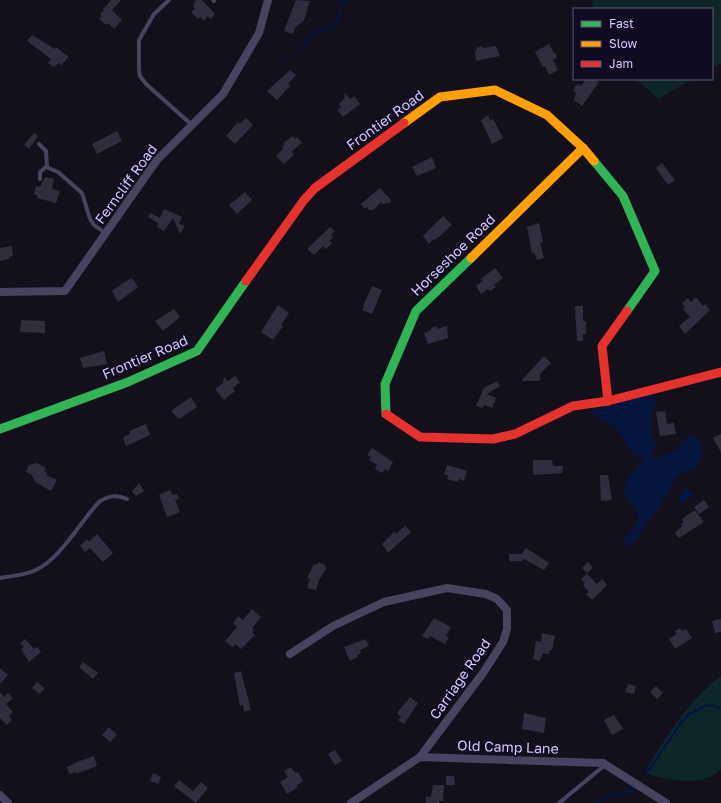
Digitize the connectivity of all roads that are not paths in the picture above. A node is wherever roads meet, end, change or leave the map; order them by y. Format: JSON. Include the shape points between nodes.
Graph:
{"nodes":[{"id":1,"x":169,"y":0,"type":"edge"},
{"id":2,"x":268,"y":0,"type":"edge"},
{"id":3,"x":192,"y":125,"type":"junction"},
{"id":4,"x":39,"y":144,"type":"dead end"},
{"id":5,"x":583,"y":148,"type":"junction"},
{"id":6,"x":47,"y":166,"type":"junction"},
{"id":7,"x":40,"y":179,"type":"dead end"},
{"id":8,"x":106,"y":233,"type":"junction"},
{"id":9,"x":0,"y":292,"type":"edge"},
{"id":10,"x":721,"y":372,"type":"edge"},
{"id":11,"x":608,"y":401,"type":"junction"},
{"id":12,"x":0,"y":429,"type":"edge"},
{"id":13,"x":127,"y":498,"type":"dead end"},
{"id":14,"x":0,"y":578,"type":"edge"},
{"id":15,"x":290,"y":654,"type":"dead end"},
{"id":16,"x":420,"y":757,"type":"junction"},
{"id":17,"x":606,"y":764,"type":"junction"},
{"id":18,"x":0,"y":795,"type":"edge"},
{"id":19,"x":8,"y":803,"type":"edge"},
{"id":20,"x":351,"y":803,"type":"edge"},
{"id":21,"x":559,"y":803,"type":"edge"},
{"id":22,"x":666,"y":803,"type":"edge"}],
"edges":[{"from":1,"to":3,"type":"lane","via":[[154,14],[139,40],[140,76]]},
{"from":2,"to":3,"type":"street","name":"Ferncliff Road","via":[[259,33],[223,94]]},
{"from":3,"to":8,"type":"street","name":"Ferncliff Road","via":[[156,160]]},
{"from":4,"to":6,"type":"lane","via":[[46,151]]},
{"from":5,"to":11,"type":"street","name":"Frontier Road","via":[[623,196],[655,272],[602,346]]},
{"from":5,"to":11,"type":"street","name":"Horseshoe Road","via":[[416,311],[385,384],[386,414],[420,437],[493,439],[515,434],[573,406]]},
{"from":5,"to":12,"type":"street","name":"Frontier Road","via":[[547,115],[495,90],[440,97],[315,188],[197,351],[128,382],[78,398]]},
{"from":6,"to":7,"type":"lane","via":[[40,172]]},
{"from":6,"to":8,"type":"lane","via":[[58,172],[82,194],[90,219]]},
{"from":8,"to":9,"type":"street","name":"Ferncliff Road","via":[[65,291]]},
{"from":10,"to":11,"type":"street","name":"Horseshoe Road"},
{"from":13,"to":14,"type":"lane","via":[[112,496],[99,502],[60,550],[40,568]]},
{"from":15,"to":16,"type":"street","name":"Carriage Road","via":[[334,626],[384,602],[447,588],[486,594],[497,599],[507,610],[507,629],[503,642]]},
{"from":16,"to":17,"type":"street","name":"Old Camp Lane"},
{"from":16,"to":20,"type":"street"},
{"from":17,"to":21,"type":"lane"},
{"from":17,"to":22,"type":"street"},
{"from":18,"to":19,"type":"street"}]}
